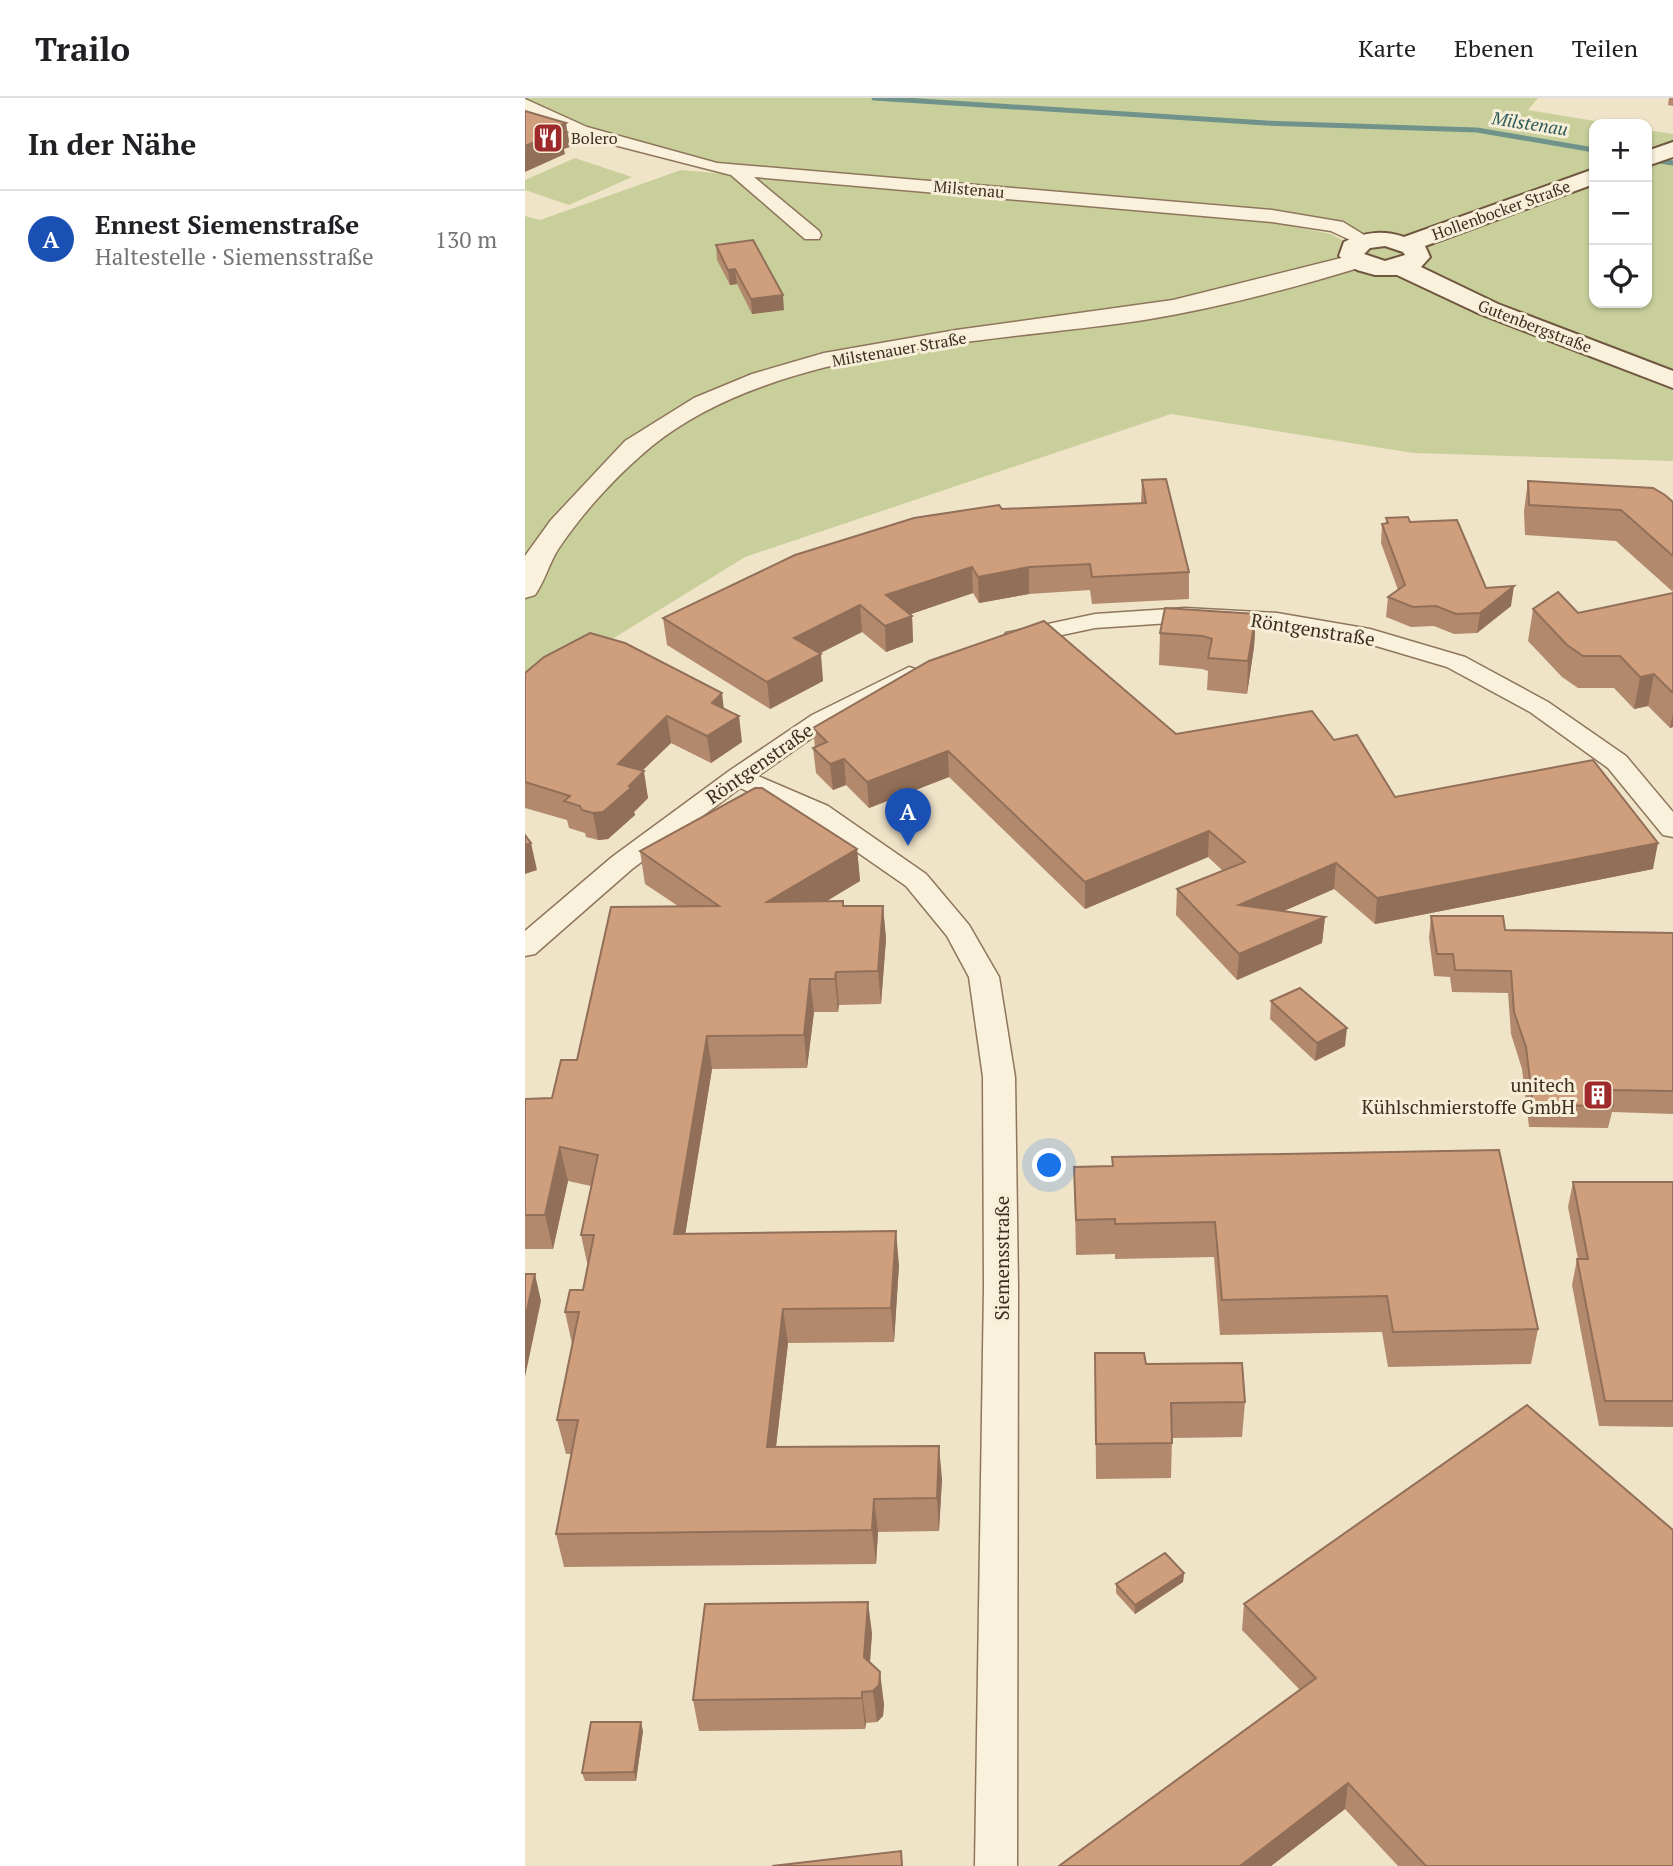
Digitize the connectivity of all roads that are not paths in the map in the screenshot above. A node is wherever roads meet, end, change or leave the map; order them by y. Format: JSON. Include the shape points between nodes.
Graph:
{"nodes":[{"id":1,"x":525,"y":104,"type":"edge"},
{"id":2,"x":737,"y":171,"type":"junction"},
{"id":3,"x":1589,"y":178,"type":"edge"},
{"id":4,"x":812,"y":235,"type":"dead end"},
{"id":5,"x":1361,"y":251,"type":"junction"},
{"id":6,"x":1404,"y":256,"type":"junction"},
{"id":7,"x":1673,"y":380,"type":"edge"},
{"id":8,"x":525,"y":589,"type":"edge"},
{"id":9,"x":991,"y":644,"type":"edge"},
{"id":10,"x":927,"y":668,"type":"edge"},
{"id":11,"x":738,"y":777,"type":"junction"},
{"id":12,"x":1673,"y":829,"type":"edge"},
{"id":13,"x":525,"y":947,"type":"edge"},
{"id":14,"x":996,"y":1866,"type":"edge"}],
"edges":[{"from":1,"to":2,"type":"street","name":"Milstenau","via":[[581,131]]},
{"from":2,"to":4,"type":"street","name":"Milstenau"},
{"from":2,"to":5,"type":"street","name":"Milstenau","via":[[1272,216],[1336,226]]},
{"from":3,"to":6,"type":"main road","name":"Hollenbocker Straße","via":[[1454,225]]},
{"from":5,"to":6,"type":"main road","name":"Hollenbocker Straße","via":[[1386,239]]},
{"from":5,"to":8,"type":"street","name":"Milstenauer Straße","via":[[1273,286],[1202,302],[861,354],[719,396],[671,421],[629,452],[544,549]]},
{"from":6,"to":7,"type":"main road","name":"Gutenbergstraße","via":[[1489,309]]},
{"from":9,"to":12,"type":"street","name":"Röntgenstraße","via":[[1095,621],[1185,615],[1277,620],[1370,636],[1456,662],[1539,707],[1617,762]]},
{"from":10,"to":11,"type":"street","name":"Röntgenstraße","via":[[821,720]]},
{"from":11,"to":13,"type":"street","name":"Röntgenstraße","via":[[622,863]]},
{"from":11,"to":14,"type":"street","name":"Siemensstraße","via":[[818,812],[916,880],[959,932],[984,977],[999,1077]]}]}
